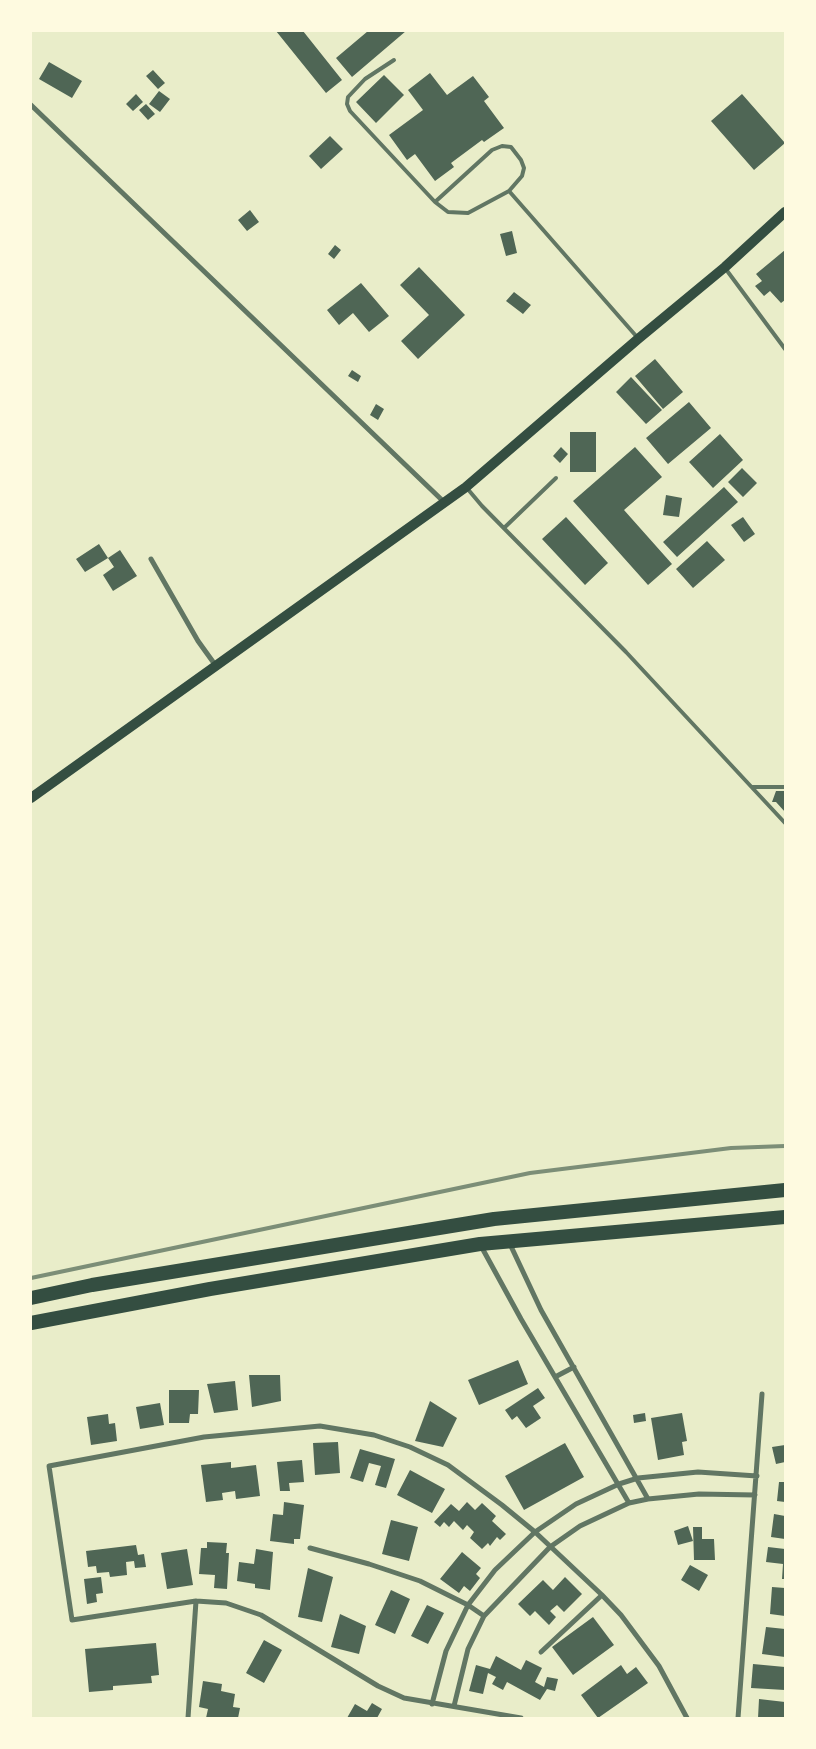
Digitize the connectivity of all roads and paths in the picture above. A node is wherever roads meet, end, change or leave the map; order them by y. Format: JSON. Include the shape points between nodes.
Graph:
{"nodes":[{"id":1,"x":394,"y":60,"type":"dead end"},
{"id":2,"x":31,"y":105,"type":"edge"},
{"id":3,"x":510,"y":191,"type":"junction"},
{"id":4,"x":435,"y":202,"type":"junction"},
{"id":5,"x":785,"y":212,"type":"edge"},
{"id":6,"x":725,"y":267,"type":"junction"},
{"id":7,"x":638,"y":339,"type":"junction"},
{"id":8,"x":785,"y":349,"type":"edge"},
{"id":9,"x":556,"y":478,"type":"dead end"},
{"id":10,"x":466,"y":487,"type":"junction"},
{"id":11,"x":444,"y":502,"type":"junction"},
{"id":12,"x":504,"y":528,"type":"junction"},
{"id":13,"x":151,"y":559,"type":"dead end"},
{"id":14,"x":216,"y":666,"type":"junction"},
{"id":15,"x":785,"y":786,"type":"edge"},
{"id":16,"x":752,"y":787,"type":"junction"},
{"id":17,"x":31,"y":798,"type":"edge"},
{"id":18,"x":785,"y":822,"type":"edge"},
{"id":19,"x":785,"y":1190,"type":"edge"},
{"id":20,"x":785,"y":1217,"type":"edge"},
{"id":21,"x":509,"y":1241,"type":"junction"},
{"id":22,"x":480,"y":1244,"type":"junction"},
{"id":23,"x":31,"y":1298,"type":"edge"},
{"id":24,"x":31,"y":1323,"type":"edge"},
{"id":25,"x":574,"y":1367,"type":"junction"},
{"id":26,"x":555,"y":1377,"type":"junction"},
{"id":27,"x":762,"y":1394,"type":"dead end"},
{"id":28,"x":757,"y":1476,"type":"junction"},
{"id":29,"x":638,"y":1478,"type":"junction"},
{"id":30,"x":619,"y":1484,"type":"junction"},
{"id":31,"x":755,"y":1495,"type":"junction"},
{"id":32,"x":648,"y":1499,"type":"junction"},
{"id":33,"x":629,"y":1503,"type":"junction"},
{"id":34,"x":535,"y":1532,"type":"junction"},
{"id":35,"x":550,"y":1546,"type":"junction"},
{"id":36,"x":310,"y":1548,"type":"dead end"},
{"id":37,"x":602,"y":1595,"type":"junction"},
{"id":38,"x":196,"y":1601,"type":"junction"},
{"id":39,"x":468,"y":1605,"type":"junction"},
{"id":40,"x":484,"y":1616,"type":"junction"},
{"id":41,"x":541,"y":1652,"type":"dead end"},
{"id":42,"x":432,"y":1704,"type":"junction"},
{"id":43,"x":454,"y":1706,"type":"junction"},
{"id":44,"x":188,"y":1718,"type":"edge"},
{"id":45,"x":521,"y":1718,"type":"edge"},
{"id":46,"x":687,"y":1718,"type":"edge"},
{"id":47,"x":738,"y":1718,"type":"edge"}],
"edges":[{"from":1,"to":4,"type":"lane","via":[[365,79],[348,97],[347,104]]},
{"from":2,"to":11,"type":"street"},
{"from":3,"to":4,"type":"lane","via":[[468,212],[448,212]]},
{"from":3,"to":4,"type":"lane","via":[[524,168],[511,147],[502,146],[492,150]]},
{"from":3,"to":7,"type":"lane"},
{"from":5,"to":6,"type":"main road"},
{"from":6,"to":7,"type":"main road"},
{"from":6,"to":8,"type":"lane"},
{"from":7,"to":10,"type":"main road"},
{"from":9,"to":12,"type":"lane"},
{"from":10,"to":11,"type":"main road"},
{"from":10,"to":12,"type":"lane"},
{"from":11,"to":14,"type":"main road"},
{"from":12,"to":16,"type":"lane"},
{"from":13,"to":14,"type":"street"},
{"from":14,"to":17,"type":"main road"},
{"from":15,"to":16,"type":"lane"},
{"from":16,"to":18,"type":"lane"},
{"from":19,"to":23,"type":"highway","via":[[494,1219],[92,1285]]},
{"from":20,"to":21,"type":"highway"},
{"from":21,"to":22,"type":"highway"},
{"from":21,"to":25,"type":"street","via":[[541,1310]]},
{"from":22,"to":24,"type":"highway","via":[[210,1288]]},
{"from":22,"to":26,"type":"street"},
{"from":25,"to":26,"type":"street"},
{"from":25,"to":29,"type":"street"},
{"from":26,"to":30,"type":"street"},
{"from":27,"to":28,"type":"street"},
{"from":28,"to":29,"type":"street","via":[[698,1472]]},
{"from":28,"to":31,"type":"street"},
{"from":29,"to":30,"type":"street"},
{"from":29,"to":32,"type":"street"},
{"from":30,"to":33,"type":"street"},
{"from":30,"to":34,"type":"street","via":[[576,1504]]},
{"from":31,"to":32,"type":"street","via":[[699,1494]]},
{"from":31,"to":47,"type":"street"},
{"from":32,"to":33,"type":"street"},
{"from":33,"to":35,"type":"street","via":[[580,1526]]},
{"from":34,"to":35,"type":"street"},
{"from":34,"to":38,"type":"street","via":[[448,1465],[374,1435],[320,1426],[204,1437],[49,1466],[72,1620]]},
{"from":34,"to":39,"type":"street","via":[[495,1570]]},
{"from":35,"to":37,"type":"street"},
{"from":35,"to":40,"type":"street"},
{"from":36,"to":39,"type":"street","via":[[420,1581]]},
{"from":37,"to":41,"type":"street"},
{"from":37,"to":46,"type":"street","via":[[621,1615],[658,1666]]},
{"from":38,"to":42,"type":"street","via":[[226,1602],[261,1615],[378,1686],[404,1698]]},
{"from":38,"to":44,"type":"street"},
{"from":39,"to":40,"type":"street"},
{"from":39,"to":42,"type":"street","via":[[446,1651]]},
{"from":40,"to":43,"type":"street","via":[[468,1649]]},
{"from":42,"to":43,"type":"street"},
{"from":43,"to":45,"type":"street"}]}
